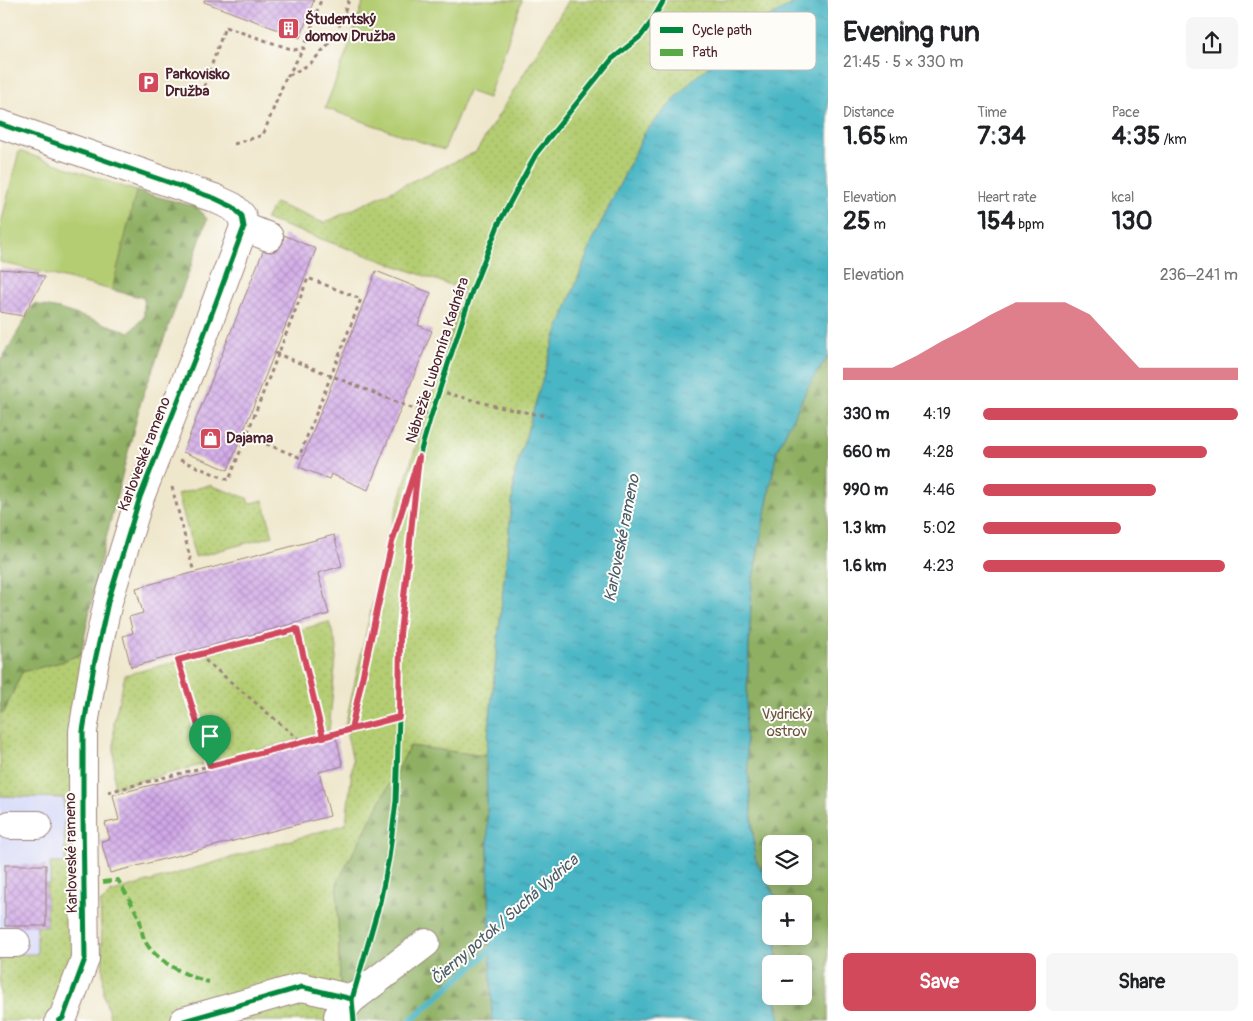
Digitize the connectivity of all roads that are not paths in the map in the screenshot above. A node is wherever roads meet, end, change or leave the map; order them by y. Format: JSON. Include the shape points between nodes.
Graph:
{"nodes":[{"id":1,"x":0,"y":124,"type":"edge"},
{"id":2,"x":10,"y":825,"type":"dead end"},
{"id":3,"x":38,"y":825,"type":"dead end"},
{"id":4,"x":426,"y":943,"type":"dead end"},
{"id":5,"x":64,"y":1020,"type":"edge"},
{"id":6,"x":184,"y":1021,"type":"edge"}],
"edges":[{"from":1,"to":5,"type":"street","name":"Karloveské rameno","via":[[214,198],[233,207],[256,232],[202,340],[140,497],[108,602],[83,731],[85,959]]},
{"from":2,"to":3,"type":"street"},
{"from":4,"to":6,"type":"street","via":[[345,1007],[302,987]]}]}
